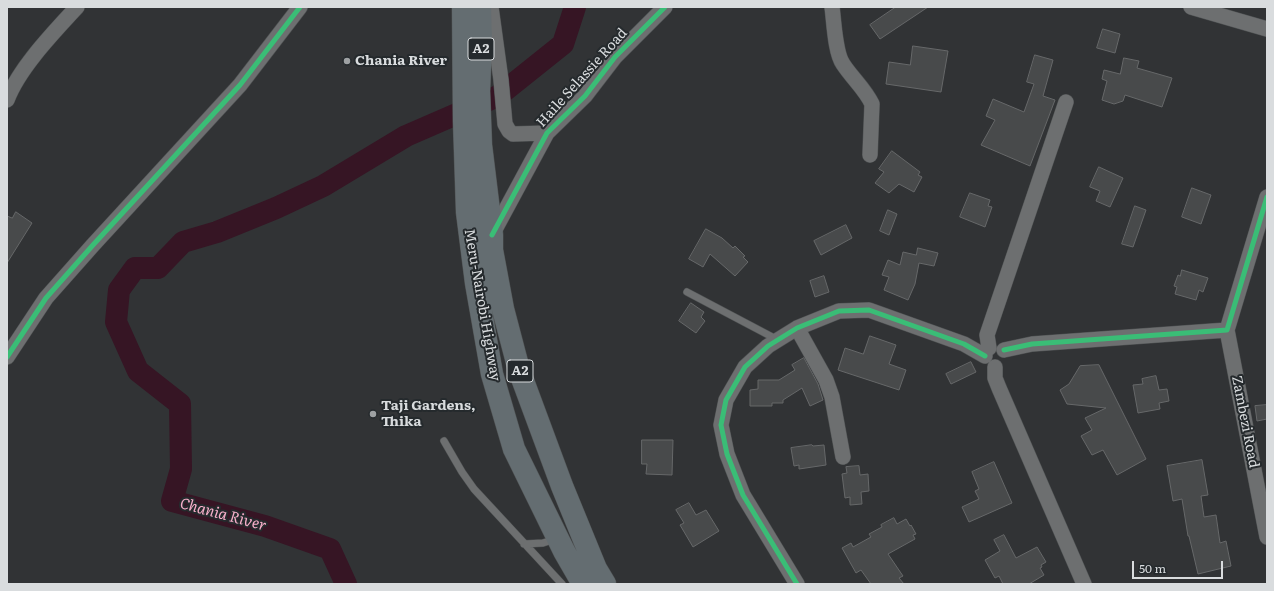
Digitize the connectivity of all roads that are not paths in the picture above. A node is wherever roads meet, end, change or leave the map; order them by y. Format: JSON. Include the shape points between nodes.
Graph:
{"nodes":[{"id":1,"x":77,"y":7,"type":"edge"},
{"id":2,"x":300,"y":7,"type":"edge"},
{"id":3,"x":463,"y":7,"type":"edge"},
{"id":4,"x":480,"y":7,"type":"edge"},
{"id":5,"x":491,"y":7,"type":"edge"},
{"id":6,"x":665,"y":7,"type":"edge"},
{"id":7,"x":832,"y":7,"type":"edge"},
{"id":8,"x":1191,"y":7,"type":"edge"},
{"id":9,"x":1267,"y":29,"type":"edge"},
{"id":10,"x":471,"y":90,"type":"junction"},
{"id":11,"x":7,"y":100,"type":"edge"},
{"id":12,"x":1066,"y":102,"type":"dead end"},
{"id":13,"x":548,"y":133,"type":"junction"},
{"id":14,"x":473,"y":147,"type":"junction"},
{"id":15,"x":870,"y":155,"type":"dead end"},
{"id":16,"x":1267,"y":197,"type":"edge"},
{"id":17,"x":492,"y":235,"type":"junction"},
{"id":18,"x":687,"y":292,"type":"dead end"},
{"id":19,"x":798,"y":328,"type":"junction"},
{"id":20,"x":1227,"y":330,"type":"junction"},
{"id":21,"x":778,"y":340,"type":"junction"},
{"id":22,"x":993,"y":355,"type":"junction"},
{"id":23,"x":7,"y":357,"type":"edge"},
{"id":24,"x":444,"y":441,"type":"dead end"},
{"id":25,"x":843,"y":457,"type":"dead end"},
{"id":26,"x":558,"y":538,"type":"junction"},
{"id":27,"x":1267,"y":538,"type":"edge"},
{"id":28,"x":524,"y":544,"type":"junction"},
{"id":29,"x":562,"y":584,"type":"edge"},
{"id":30,"x":583,"y":584,"type":"edge"},
{"id":31,"x":605,"y":584,"type":"edge"},
{"id":32,"x":797,"y":584,"type":"edge"},
{"id":33,"x":1084,"y":584,"type":"edge"}],
"edges":[{"from":1,"to":11,"type":"street","via":[[25,68]]},
{"from":2,"to":23,"type":"street","via":[[240,86],[46,298]]},
{"from":3,"to":10,"type":"highway","name":"Meru-Nairobi Highway","number":"A2"},
{"from":4,"to":10,"type":"highway","name":"Meru-Nairobi Highway","number":"A2","via":[[481,43]]},
{"from":5,"to":13,"type":"street","via":[[507,128],[513,134]]},
{"from":6,"to":13,"type":"street","name":"Haile Selassie Road","via":[[615,57],[585,96]]},
{"from":7,"to":15,"type":"street","via":[[838,52],[842,63],[869,96],[872,104]]},
{"from":8,"to":9,"type":"street"},
{"from":10,"to":14,"type":"highway","name":"Meru-Nairobi Highway","number":"A2"},
{"from":12,"to":22,"type":"street","via":[[987,335]]},
{"from":13,"to":17,"type":"street","name":"Haile Selassie Road"},
{"from":14,"to":17,"type":"highway","name":"Meru-Nairobi Highway","number":"A2"},
{"from":14,"to":26,"type":"highway","name":"Meru-Nairobi Highway","number":"A2","via":[[467,212],[492,374],[514,449]]},
{"from":16,"to":20,"type":"street"},
{"from":17,"to":31,"type":"highway","name":"Meru-Nairobi Highway","number":"A2","via":[[492,250],[503,309],[520,370],[562,486]]},
{"from":18,"to":21,"type":"lane"},
{"from":19,"to":21,"type":"street"},
{"from":19,"to":22,"type":"street","via":[[839,311],[869,310]]},
{"from":19,"to":25,"type":"street","via":[[826,380],[832,397]]},
{"from":20,"to":22,"type":"street","via":[[1032,344]]},
{"from":20,"to":27,"type":"street","name":"Zambezi Road"},
{"from":21,"to":32,"type":"street","via":[[745,367],[726,400],[721,425],[727,454],[744,495]]},
{"from":22,"to":33,"type":"street","via":[[999,388]]},
{"from":24,"to":28,"type":"lane","via":[[474,489]]},
{"from":26,"to":28,"type":"lane","via":[[543,543]]},
{"from":26,"to":30,"type":"highway","name":"Meru-Nairobi Highway","number":"A2"},
{"from":28,"to":29,"type":"lane"}]}
